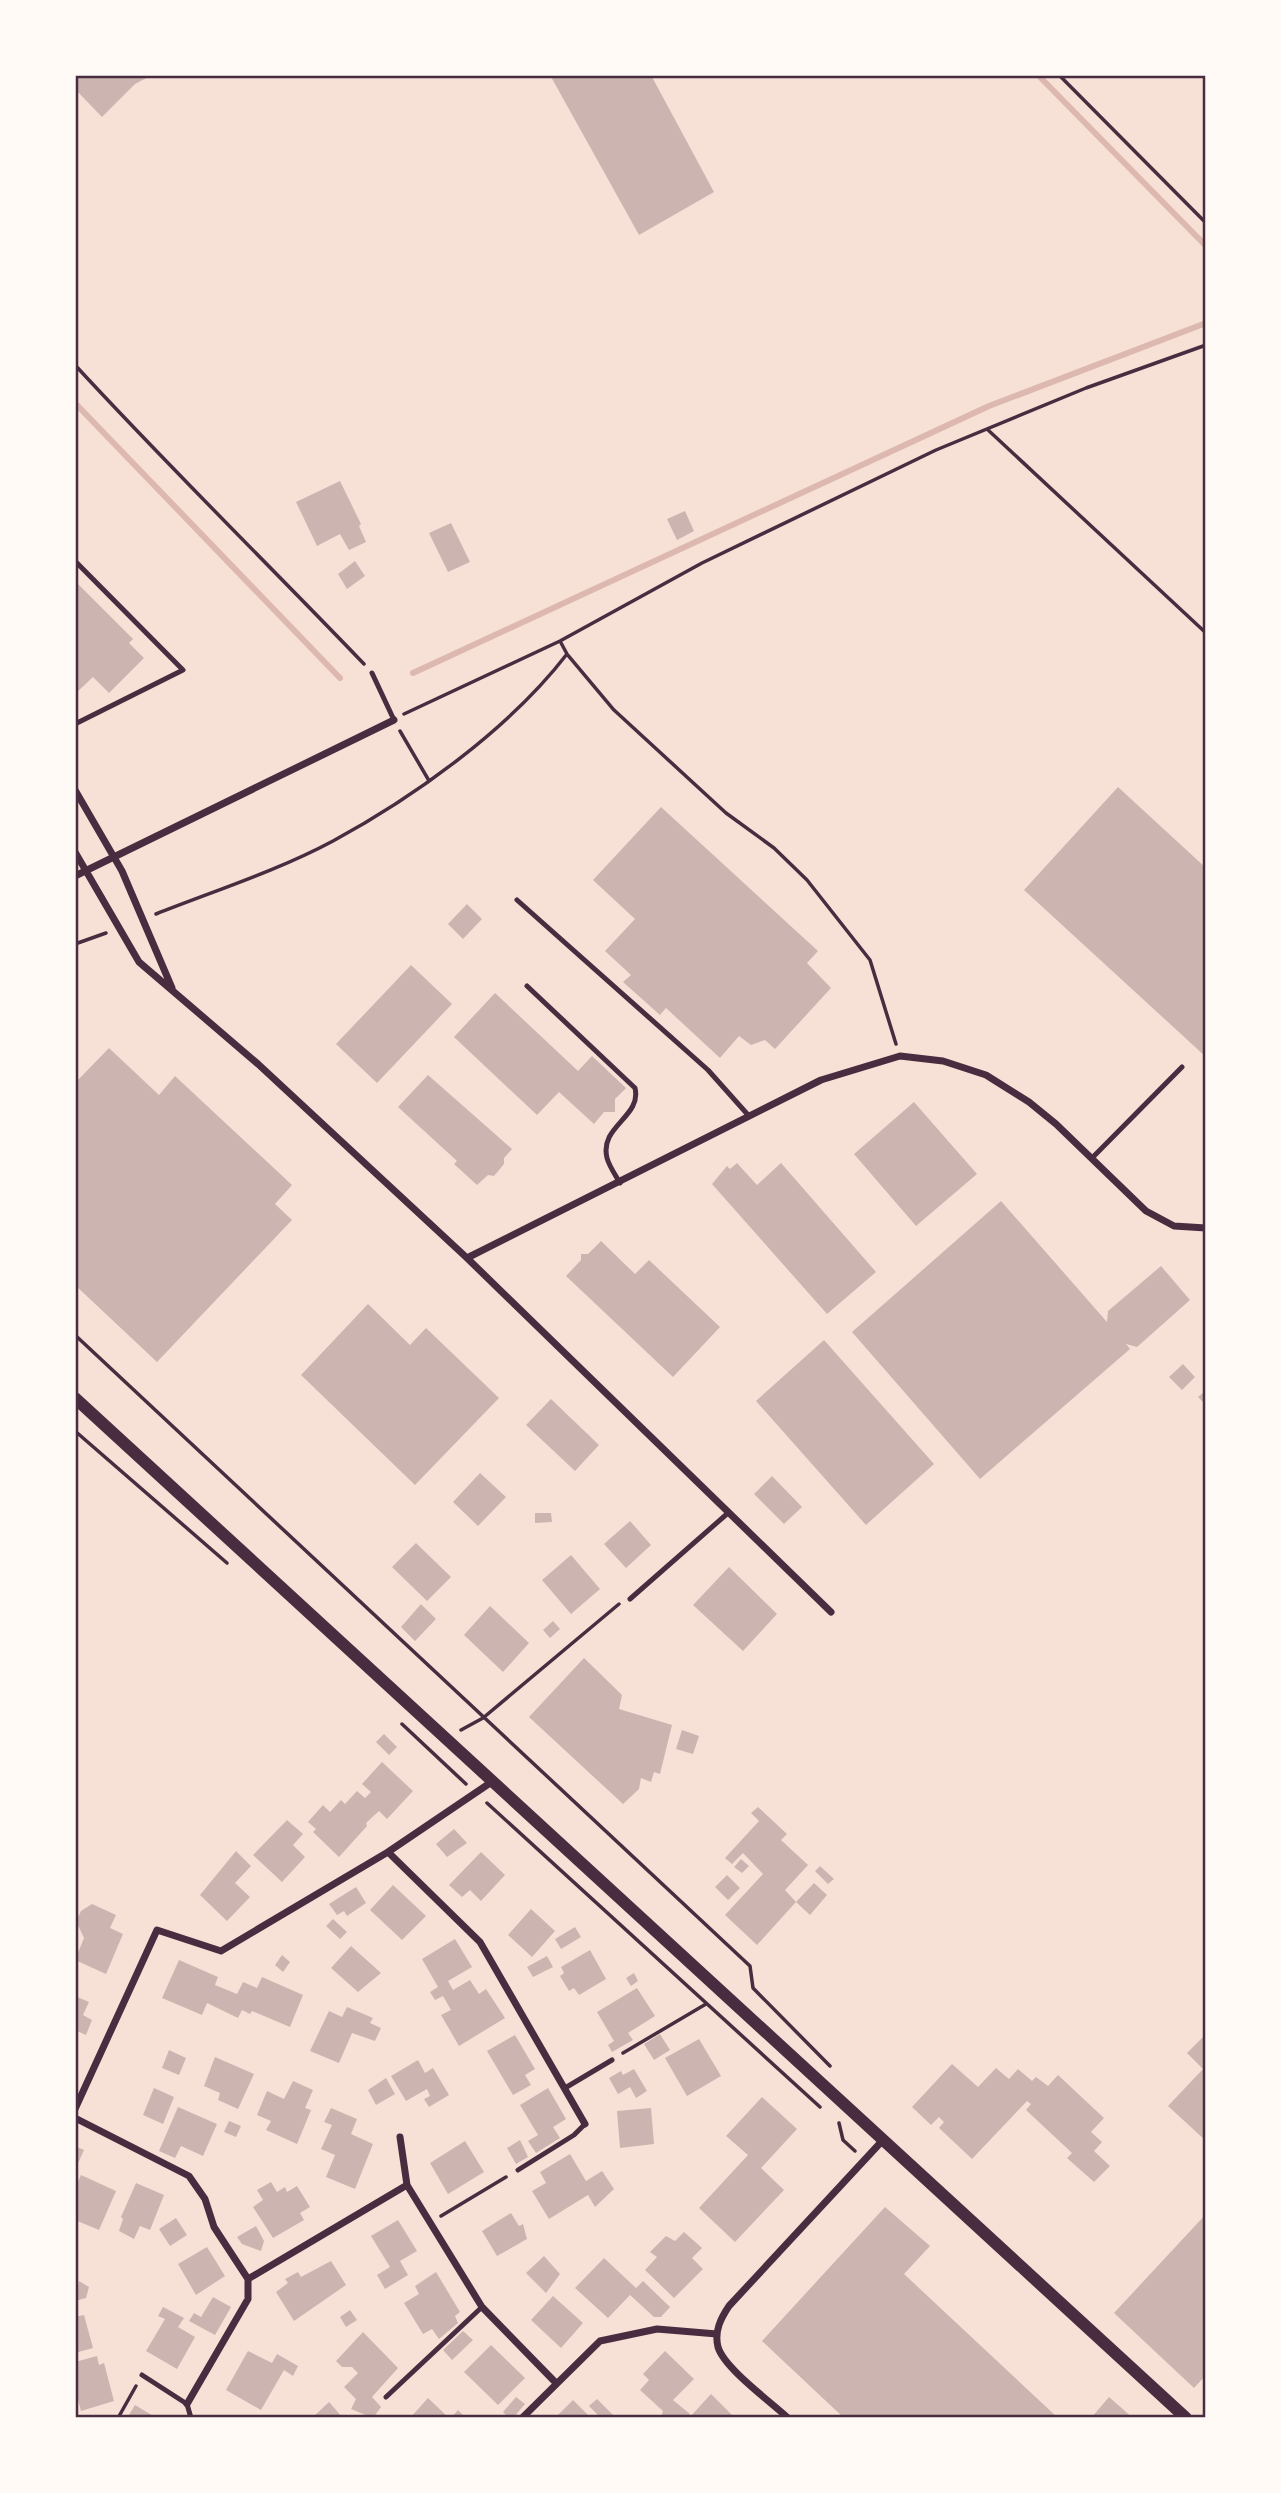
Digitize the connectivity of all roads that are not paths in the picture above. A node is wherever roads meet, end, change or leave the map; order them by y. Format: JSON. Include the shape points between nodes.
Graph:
{"nodes":[{"id":1,"x":75,"y":561,"type":"edge"},
{"id":2,"x":372,"y":673,"type":"road end"},
{"id":3,"x":394,"y":720,"type":"joint"},
{"id":4,"x":75,"y":724,"type":"edge"},
{"id":5,"x":75,"y":790,"type":"edge"},
{"id":6,"x":75,"y":852,"type":"edge"},
{"id":7,"x":114,"y":857,"type":"junction"},
{"id":8,"x":85,"y":871,"type":"junction"},
{"id":9,"x":75,"y":876,"type":"edge"},
{"id":10,"x":517,"y":900,"type":"dead end"},
{"id":11,"x":527,"y":986,"type":"dead end"},
{"id":12,"x":173,"y":989,"type":"junction"},
{"id":13,"x":1182,"y":1067,"type":"dead end"},
{"id":14,"x":749,"y":1116,"type":"junction"},
{"id":15,"x":1093,"y":1157,"type":"junction"},
{"id":16,"x":620,"y":1184,"type":"junction"},
{"id":17,"x":1206,"y":1227,"type":"edge"},
{"id":18,"x":467,"y":1258,"type":"junction"},
{"id":19,"x":75,"y":1398,"type":"edge"},
{"id":20,"x":728,"y":1513,"type":"junction"},
{"id":21,"x":630,"y":1599,"type":"road end"},
{"id":22,"x":831,"y":1612,"type":"dead end"},
{"id":23,"x":493,"y":1782,"type":"junction"},
{"id":24,"x":388,"y":1852,"type":"junction"},
{"id":25,"x":612,"y":2060,"type":"road end"},
{"id":26,"x":565,"y":2088,"type":"junction"},
{"id":27,"x":75,"y":2109,"type":"edge"},
{"id":28,"x":75,"y":2118,"type":"edge"},
{"id":29,"x":585,"y":2124,"type":"joint"},
{"id":30,"x":400,"y":2137,"type":"dead end"},
{"id":31,"x":883,"y":2140,"type":"junction"},
{"id":32,"x":518,"y":2170,"type":"road end"},
{"id":33,"x":407,"y":2185,"type":"junction"},
{"id":34,"x":248,"y":2279,"type":"junction"},
{"id":35,"x":482,"y":2307,"type":"junction"},
{"id":36,"x":717,"y":2334,"type":"junction"},
{"id":37,"x":142,"y":2375,"type":"road end"},
{"id":38,"x":556,"y":2383,"type":"junction"},
{"id":39,"x":386,"y":2397,"type":"dead end"},
{"id":40,"x":187,"y":2404,"type":"junction"},
{"id":41,"x":191,"y":2418,"type":"edge"},
{"id":42,"x":522,"y":2418,"type":"edge"},
{"id":43,"x":788,"y":2418,"type":"edge"},
{"id":44,"x":1185,"y":2418,"type":"edge"}],
"edges":[{"from":1,"to":4,"type":"lane","via":[[183,670]]},
{"from":2,"to":3,"type":"lane"},
{"from":3,"to":7,"type":"street"},
{"from":5,"to":7,"type":"street"},
{"from":6,"to":8,"type":"street"},
{"from":7,"to":8,"type":"street"},
{"from":7,"to":12,"type":"street"},
{"from":8,"to":9,"type":"street"},
{"from":8,"to":12,"type":"street","via":[[139,962]]},
{"from":10,"to":14,"type":"lane","via":[[708,1070]]},
{"from":11,"to":16,"type":"lane","via":[[635,1088],[637,1097],[631,1111],[612,1130],[606,1147]]},
{"from":12,"to":18,"type":"street"},
{"from":13,"to":15,"type":"lane"},
{"from":14,"to":15,"type":"street","via":[[821,1080],[900,1056],[943,1061],[986,1075],[1029,1101]]},
{"from":14,"to":16,"type":"street"},
{"from":15,"to":17,"type":"street","via":[[1159,1220],[1174,1226]]},
{"from":16,"to":18,"type":"street"},
{"from":18,"to":20,"type":"street"},
{"from":19,"to":23,"type":"street"},
{"from":20,"to":21,"type":"lane"},
{"from":20,"to":22,"type":"street"},
{"from":23,"to":24,"type":"street"},
{"from":23,"to":31,"type":"street"},
{"from":24,"to":26,"type":"street","via":[[480,1942]]},
{"from":24,"to":27,"type":"street","via":[[221,1951],[158,1930]]},
{"from":25,"to":26,"type":"lane"},
{"from":26,"to":29,"type":"street"},
{"from":28,"to":34,"type":"street","via":[[189,2176],[205,2199],[214,2227]]},
{"from":29,"to":32,"type":"lane"},
{"from":30,"to":33,"type":"street"},
{"from":31,"to":36,"type":"street","via":[[729,2306]]},
{"from":31,"to":44,"type":"street"},
{"from":33,"to":34,"type":"street"},
{"from":33,"to":35,"type":"street"},
{"from":34,"to":40,"type":"street","via":[[248,2300]]},
{"from":35,"to":38,"type":"street"},
{"from":35,"to":39,"type":"lane"},
{"from":36,"to":38,"type":"street","via":[[657,2329],[600,2342]]},
{"from":36,"to":43,"type":"street","via":[[726,2361]]},
{"from":37,"to":40,"type":"lane"},
{"from":38,"to":42,"type":"street"},
{"from":40,"to":41,"type":"lane"}]}
